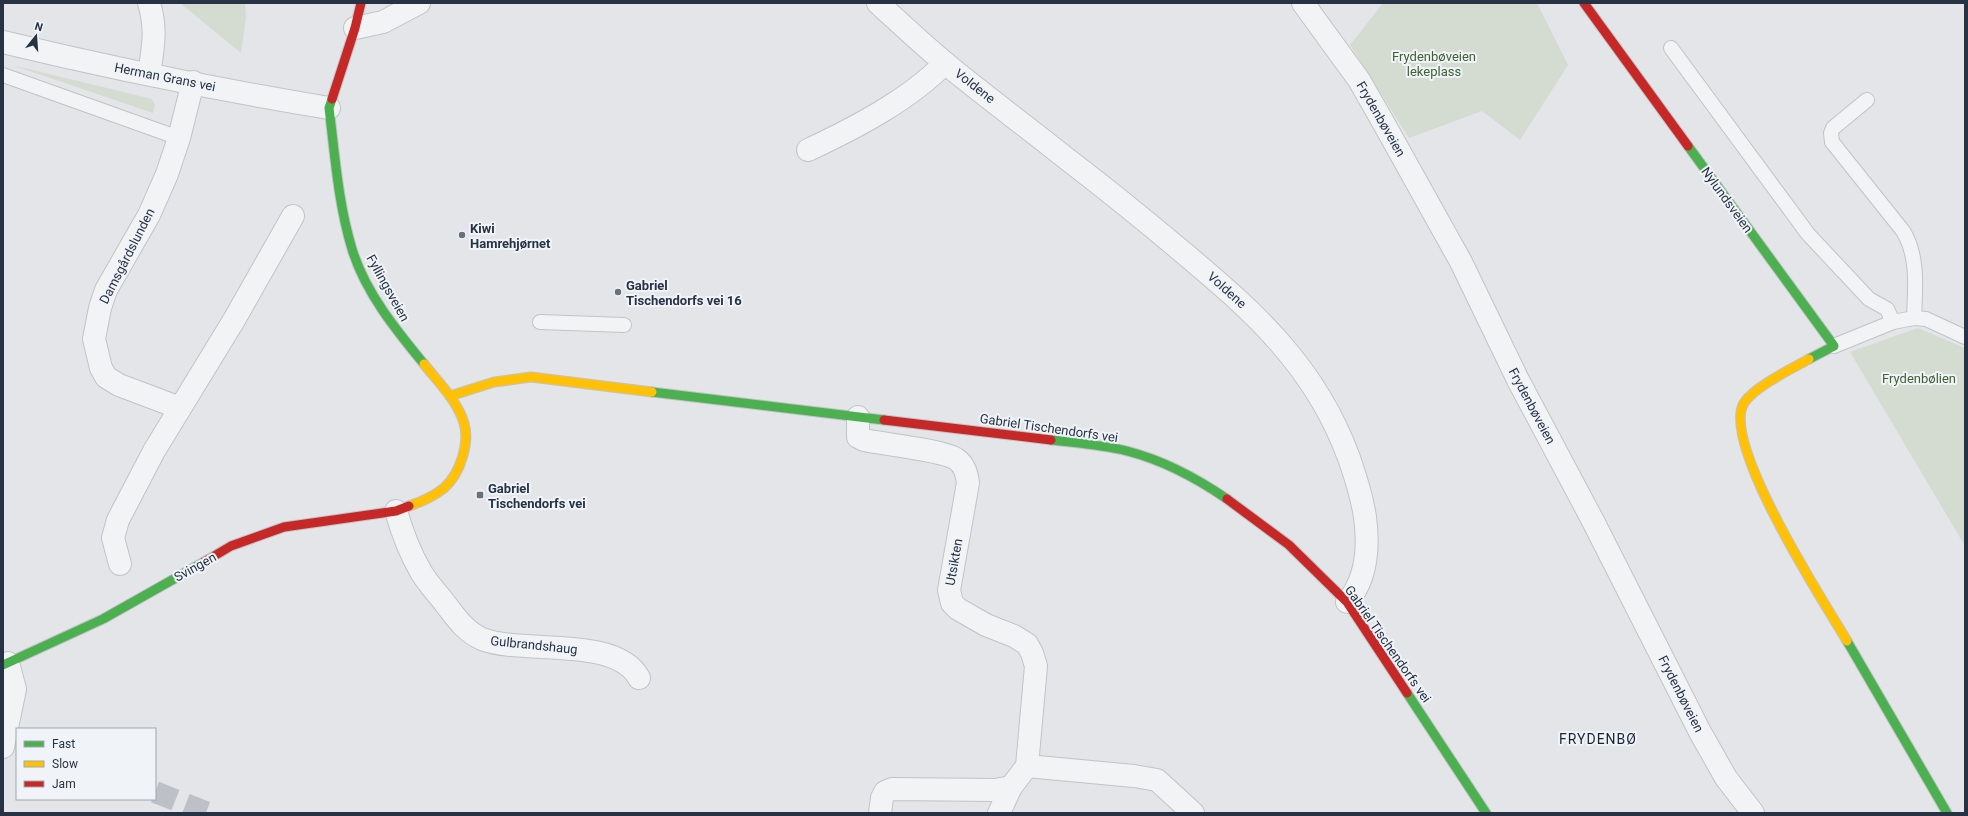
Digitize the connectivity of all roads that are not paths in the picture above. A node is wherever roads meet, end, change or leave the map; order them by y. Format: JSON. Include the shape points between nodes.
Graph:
{"nodes":[{"id":1,"x":149,"y":3,"type":"edge"},
{"id":2,"x":361,"y":3,"type":"edge"},
{"id":3,"x":419,"y":3,"type":"edge"},
{"id":4,"x":878,"y":3,"type":"edge"},
{"id":5,"x":1303,"y":3,"type":"edge"},
{"id":6,"x":1584,"y":3,"type":"edge"},
{"id":7,"x":355,"y":28,"type":"junction"},
{"id":8,"x":3,"y":42,"type":"edge"},
{"id":9,"x":1670,"y":48,"type":"dead end"},
{"id":10,"x":945,"y":63,"type":"junction"},
{"id":11,"x":3,"y":74,"type":"edge"},
{"id":12,"x":149,"y":74,"type":"junction"},
{"id":13,"x":193,"y":82,"type":"junction"},
{"id":14,"x":1867,"y":100,"type":"dead end"},
{"id":15,"x":329,"y":108,"type":"junction"},
{"id":16,"x":179,"y":138,"type":"junction"},
{"id":17,"x":808,"y":150,"type":"dead end"},
{"id":18,"x":293,"y":216,"type":"dead end"},
{"id":19,"x":1914,"y":318,"type":"junction"},
{"id":20,"x":540,"y":322,"type":"dead end"},
{"id":21,"x":1893,"y":322,"type":"junction"},
{"id":22,"x":624,"y":325,"type":"dead end"},
{"id":23,"x":1965,"y":337,"type":"edge"},
{"id":24,"x":1834,"y":346,"type":"junction"},
{"id":25,"x":450,"y":396,"type":"junction"},
{"id":26,"x":180,"y":408,"type":"junction"},
{"id":27,"x":858,"y":417,"type":"junction"},
{"id":28,"x":396,"y":511,"type":"junction"},
{"id":29,"x":120,"y":564,"type":"dead end"},
{"id":30,"x":1347,"y":602,"type":"junction"},
{"id":31,"x":5,"y":664,"type":"edge"},
{"id":32,"x":639,"y":678,"type":"dead end"},
{"id":33,"x":3,"y":747,"type":"edge"},
{"id":34,"x":1027,"y":766,"type":"junction"},
{"id":35,"x":1011,"y":787,"type":"junction"},
{"id":36,"x":880,"y":813,"type":"edge"},
{"id":37,"x":1000,"y":813,"type":"edge"},
{"id":38,"x":1193,"y":813,"type":"edge"},
{"id":39,"x":1486,"y":813,"type":"edge"},
{"id":40,"x":1753,"y":813,"type":"edge"},
{"id":41,"x":1947,"y":813,"type":"edge"}],
"edges":[{"from":1,"to":12,"type":"street","via":[[154,20],[154,44]]},
{"from":2,"to":7,"type":"street","name":"Fyllingsveien"},
{"from":3,"to":7,"type":"street","via":[[382,22]]},
{"from":4,"to":10,"type":"street","name":"Voldene"},
{"from":5,"to":40,"type":"street","name":"Frydenbøveien","via":[[1359,80],[1461,262],[1518,380],[1700,732],[1726,778]]},
{"from":6,"to":24,"type":"street","name":"Nylundsveien"},
{"from":7,"to":15,"type":"street","name":"Fyllingsveien"},
{"from":8,"to":12,"type":"street","name":"Herman Grans vei"},
{"from":9,"to":21,"type":"lane","via":[[1808,234],[1869,299],[1887,309]]},
{"from":10,"to":17,"type":"street","name":"Voldene","via":[[913,91],[849,130]]},
{"from":10,"to":30,"type":"street","name":"Voldene","via":[[1118,198],[1228,290],[1268,329],[1310,379],[1338,430],[1364,509],[1367,532],[1366,559],[1356,591]]},
{"from":11,"to":16,"type":"lane"},
{"from":12,"to":13,"type":"street","name":"Herman Grans vei"},
{"from":13,"to":15,"type":"street","name":"Herman Grans vei"},
{"from":13,"to":16,"type":"street","name":"Damsgårdslunden"},
{"from":14,"to":19,"type":"lane","via":[[1833,128],[1832,142],[1911,244],[1915,281]]},
{"from":15,"to":25,"type":"street","name":"Fyllingsveien","via":[[341,206],[352,250],[366,282],[398,333]]},
{"from":16,"to":26,"type":"street","name":"Damsgårdslunden","via":[[167,174],[148,215],[106,290],[94,339],[101,368],[106,377],[119,385]]},
{"from":18,"to":26,"type":"street"},
{"from":19,"to":21,"type":"lane"},
{"from":19,"to":23,"type":"lane","via":[[1926,319]]},
{"from":20,"to":22,"type":"lane"},
{"from":21,"to":24,"type":"lane"},
{"from":24,"to":41,"type":"street","via":[[1753,393],[1740,410],[1740,427],[1752,469],[1775,517]]},
{"from":25,"to":27,"type":"street","name":"Gabriel Tischendorfs vei","via":[[494,382],[531,377]]},
{"from":25,"to":28,"type":"street","name":"Fyllingsveien","via":[[464,423],[465,446],[458,469],[445,487],[426,500]]},
{"from":26,"to":29,"type":"street","via":[[118,520],[113,538]]},
{"from":27,"to":30,"type":"street","name":"Gabriel Tischendorfs vei","via":[[1084,444],[1127,452],[1161,464],[1235,502],[1282,539],[1320,573]]},
{"from":27,"to":34,"type":"street","name":"Utsikten","via":[[858,437],[936,452],[956,459],[967,473],[968,483],[950,596],[958,609],[986,625],[1014,636],[1027,644],[1032,653],[1036,666]]},
{"from":28,"to":31,"type":"street","name":"Svingen","via":[[284,527],[231,546],[103,619]]},
{"from":28,"to":32,"type":"street","name":"Gulbrandshaug","via":[[403,534],[422,573],[463,626],[474,634],[499,643],[580,649],[602,654],[626,663],[634,669]]},
{"from":30,"to":39,"type":"street","name":"Gabriel Tischendorfs vei"},
{"from":31,"to":33,"type":"street","name":"Svingen","via":[[15,689]]},
{"from":34,"to":35,"type":"street"},
{"from":34,"to":38,"type":"street","via":[[1157,780]]},
{"from":35,"to":36,"type":"street","via":[[995,790],[892,789],[885,792]]},
{"from":35,"to":37,"type":"street"}]}
